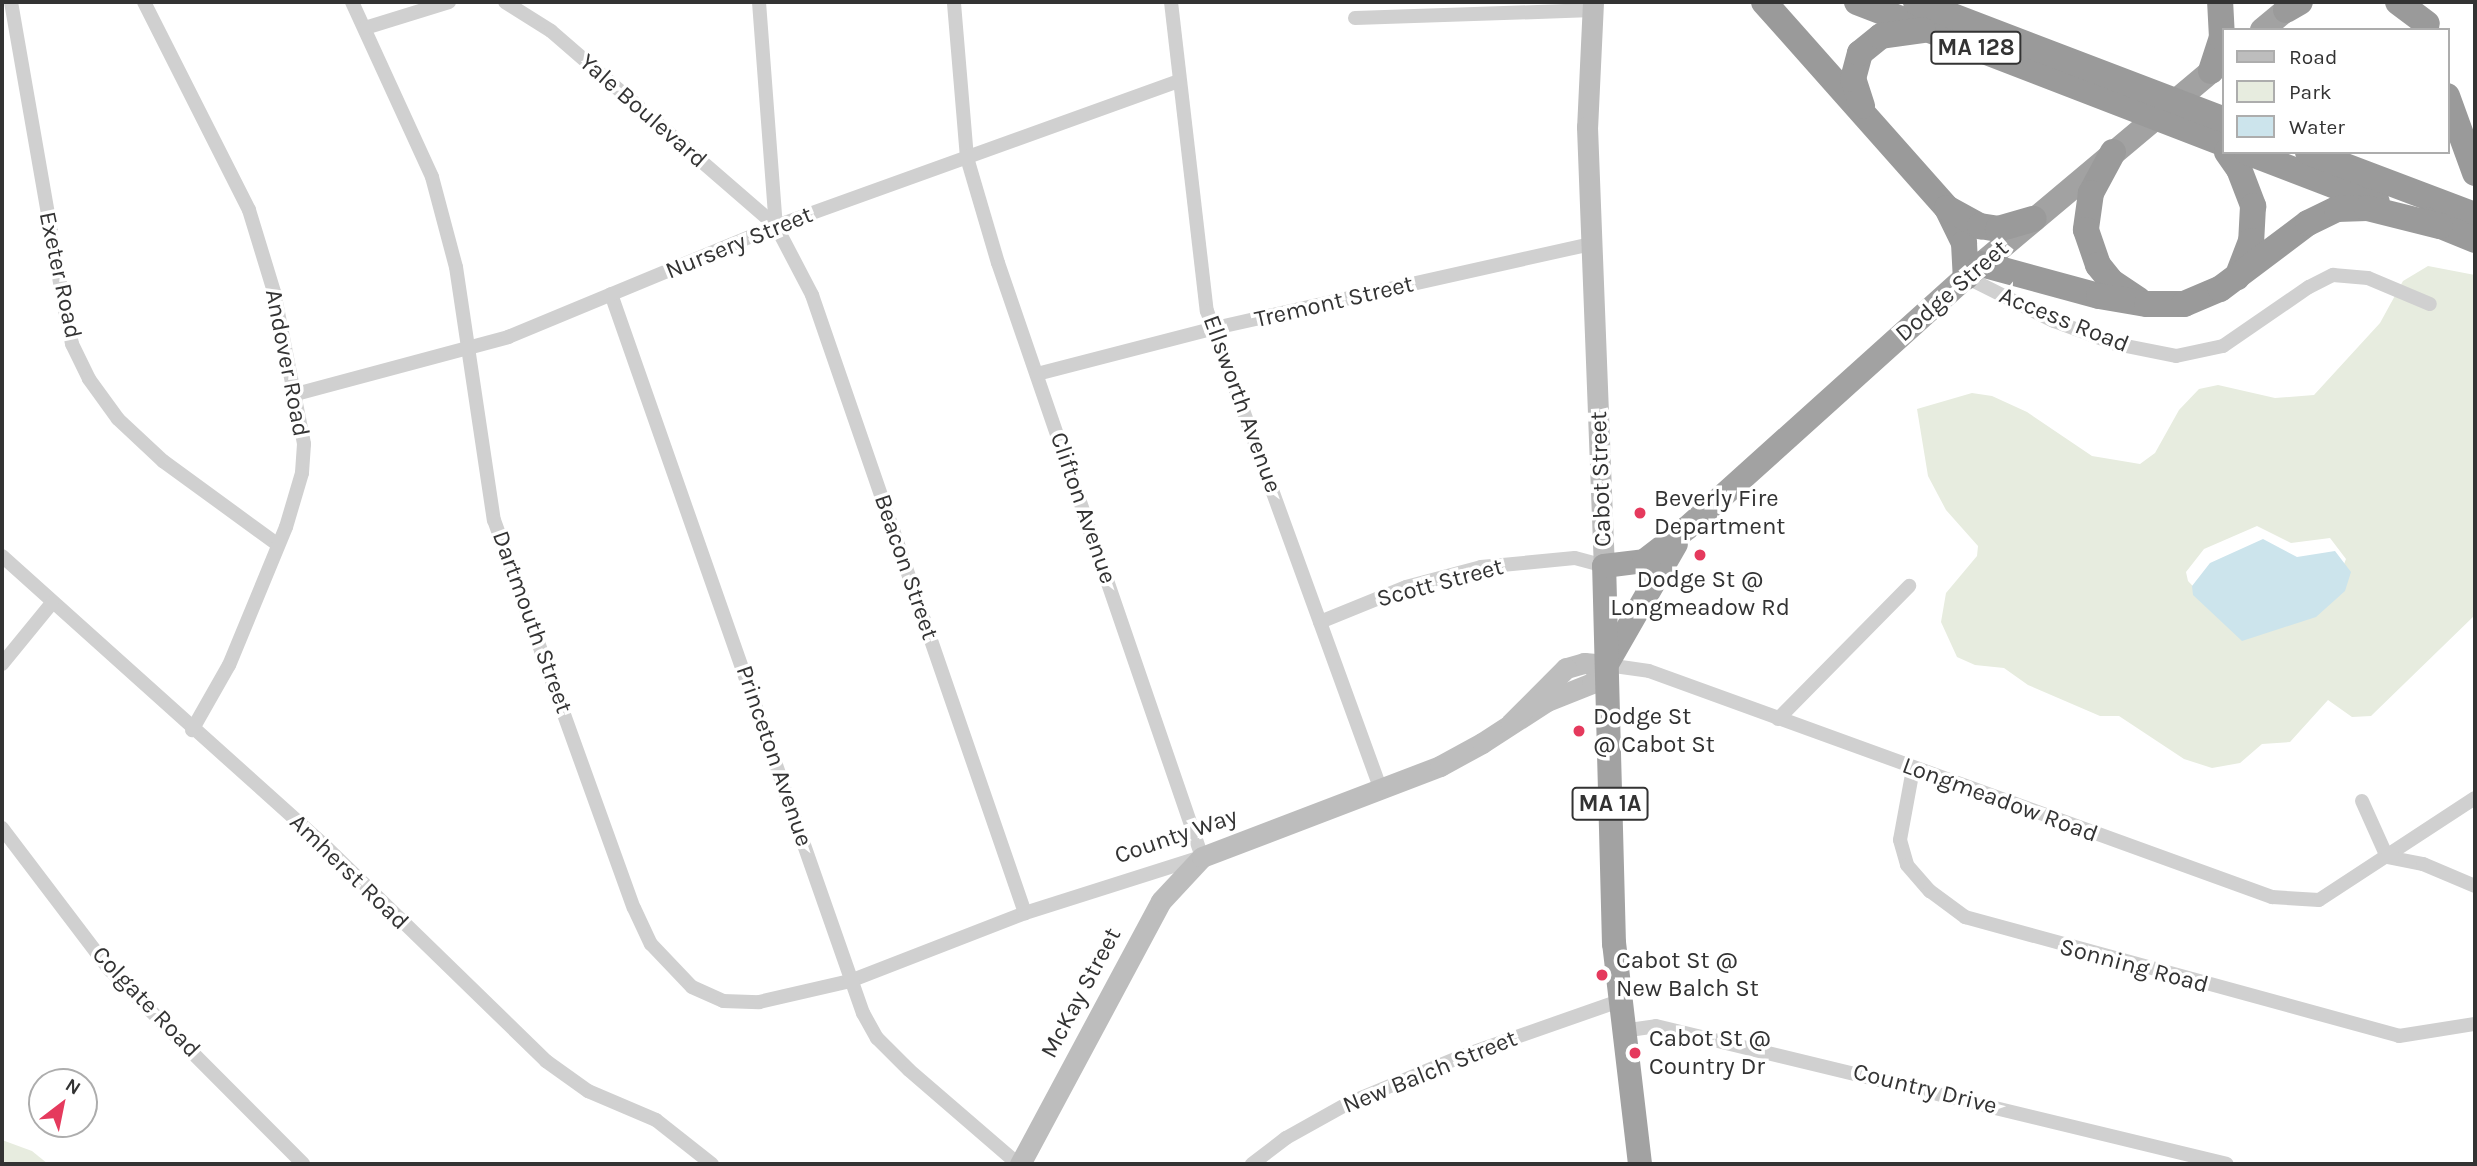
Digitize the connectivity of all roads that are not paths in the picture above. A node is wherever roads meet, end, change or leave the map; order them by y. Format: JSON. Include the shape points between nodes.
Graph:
{"nodes":[{"id":1,"x":11,"y":2,"type":"edge"},
{"id":2,"x":144,"y":2,"type":"edge"},
{"id":3,"x":352,"y":2,"type":"edge"},
{"id":4,"x":449,"y":2,"type":"edge"},
{"id":5,"x":505,"y":2,"type":"edge"},
{"id":6,"x":759,"y":2,"type":"edge"},
{"id":7,"x":954,"y":2,"type":"edge"},
{"id":8,"x":1171,"y":2,"type":"edge"},
{"id":9,"x":1764,"y":2,"type":"edge"},
{"id":10,"x":1857,"y":2,"type":"edge"},
{"id":11,"x":1916,"y":2,"type":"edge"},
{"id":12,"x":1955,"y":2,"type":"edge"},
{"id":13,"x":2220,"y":2,"type":"edge"},
{"id":14,"x":2398,"y":2,"type":"edge"},
{"id":15,"x":2294,"y":4,"type":"edge"},
{"id":16,"x":1593,"y":6,"type":"edge"},
{"id":17,"x":1355,"y":18,"type":"dead end"},
{"id":18,"x":2426,"y":18,"type":"edge"},
{"id":19,"x":365,"y":28,"type":"junction"},
{"id":20,"x":2264,"y":28,"type":"edge"},
{"id":21,"x":1934,"y":31,"type":"junction"},
{"id":22,"x":2008,"y":37,"type":"junction"},
{"id":23,"x":2217,"y":66,"type":"edge"},
{"id":24,"x":1179,"y":81,"type":"junction"},
{"id":25,"x":2105,"y":86,"type":"junction"},
{"id":26,"x":2449,"y":102,"type":"edge"},
{"id":27,"x":1868,"y":116,"type":"junction"},
{"id":28,"x":2222,"y":141,"type":"edge"},
{"id":29,"x":2113,"y":152,"type":"junction"},
{"id":30,"x":2230,"y":154,"type":"edge"},
{"id":31,"x":2252,"y":154,"type":"edge"},
{"id":32,"x":2313,"y":154,"type":"edge"},
{"id":33,"x":967,"y":159,"type":"junction"},
{"id":34,"x":2475,"y":173,"type":"edge"},
{"id":35,"x":1947,"y":208,"type":"junction"},
{"id":36,"x":2475,"y":215,"type":"edge"},
{"id":37,"x":2034,"y":219,"type":"junction"},
{"id":38,"x":776,"y":226,"type":"junction"},
{"id":39,"x":2440,"y":226,"type":"junction"},
{"id":40,"x":2475,"y":240,"type":"edge"},
{"id":41,"x":1592,"y":244,"type":"junction"},
{"id":42,"x":1973,"y":271,"type":"junction"},
{"id":43,"x":2236,"y":278,"type":"junction"},
{"id":44,"x":611,"y":295,"type":"junction"},
{"id":45,"x":2147,"y":304,"type":"junction"},
{"id":46,"x":2430,"y":304,"type":"dead end"},
{"id":47,"x":1215,"y":328,"type":"junction"},
{"id":48,"x":469,"y":348,"type":"junction"},
{"id":49,"x":1037,"y":374,"type":"junction"},
{"id":50,"x":296,"y":394,"type":"junction"},
{"id":51,"x":1688,"y":527,"type":"junction"},
{"id":52,"x":278,"y":545,"type":"junction"},
{"id":53,"x":2,"y":556,"type":"edge"},
{"id":54,"x":1604,"y":566,"type":"junction"},
{"id":55,"x":1909,"y":586,"type":"dead end"},
{"id":56,"x":52,"y":603,"type":"junction"},
{"id":57,"x":1320,"y":622,"type":"junction"},
{"id":58,"x":2,"y":664,"type":"edge"},
{"id":59,"x":1606,"y":665,"type":"junction"},
{"id":60,"x":1778,"y":719,"type":"junction"},
{"id":61,"x":192,"y":730,"type":"junction"},
{"id":62,"x":1913,"y":769,"type":"junction"},
{"id":63,"x":1381,"y":790,"type":"junction"},
{"id":64,"x":2475,"y":798,"type":"edge"},
{"id":65,"x":2362,"y":801,"type":"dead end"},
{"id":66,"x":2,"y":828,"type":"edge"},
{"id":67,"x":1202,"y":857,"type":"junction"},
{"id":68,"x":2387,"y":857,"type":"junction"},
{"id":69,"x":2475,"y":886,"type":"edge"},
{"id":70,"x":1025,"y":913,"type":"junction"},
{"id":71,"x":850,"y":981,"type":"junction"},
{"id":72,"x":1619,"y":1001,"type":"junction"},
{"id":73,"x":2475,"y":1024,"type":"edge"},
{"id":74,"x":1622,"y":1031,"type":"junction"},
{"id":75,"x":303,"y":1164,"type":"edge"},
{"id":76,"x":712,"y":1164,"type":"edge"},
{"id":77,"x":1019,"y":1164,"type":"edge"},
{"id":78,"x":1252,"y":1164,"type":"edge"},
{"id":79,"x":1640,"y":1164,"type":"edge"},
{"id":80,"x":2227,"y":1164,"type":"edge"}],
"edges":[{"from":1,"to":52,"type":"street","name":"Exeter Road","via":[[65,311],[72,344],[89,379],[118,419],[163,461]]},
{"from":2,"to":50,"type":"street","name":"Andover Road","via":[[249,210],[274,292]]},
{"from":3,"to":19,"type":"street","name":"Dartmouth Street"},
{"from":4,"to":19,"type":"street"},
{"from":5,"to":38,"type":"street","name":"Yale Boulevard","via":[[551,31]]},
{"from":6,"to":38,"type":"street"},
{"from":7,"to":33,"type":"street","name":"Clifton Avenue"},
{"from":8,"to":24,"type":"street","name":"Ellsworth Avenue"},
{"from":9,"to":27,"type":"highway"},
{"from":10,"to":21,"type":"highway","number":"MA 128"},
{"from":11,"to":22,"type":"highway","number":"MA 128"},
{"from":12,"to":22,"type":"highway"},
{"from":13,"to":23,"type":"highway","via":[[2222,38]]},
{"from":14,"to":18,"type":"highway"},
{"from":15,"to":20,"type":"highway"},
{"from":16,"to":17,"type":"street"},
{"from":16,"to":41,"type":"main road","name":"Cabot Street","via":[[1586,97]]},
{"from":19,"to":48,"type":"street","name":"Dartmouth Street","via":[[432,177],[456,267]]},
{"from":21,"to":25,"type":"highway","number":"MA 128"},
{"from":21,"to":27,"type":"highway","via":[[1895,31],[1869,43],[1860,53],[1853,79]]},
{"from":22,"to":25,"type":"highway","number":"MA 128"},
{"from":23,"to":29,"type":"highway","name":"Dodge Street"},
{"from":24,"to":33,"type":"street","name":"Nursery Street"},
{"from":24,"to":47,"type":"street","name":"Ellsworth Avenue","via":[[1197,246],[1207,311]]},
{"from":25,"to":28,"type":"highway","number":"MA 128"},
{"from":26,"to":34,"type":"highway"},
{"from":27,"to":35,"type":"highway"},
{"from":29,"to":37,"type":"highway","name":"Dodge Street"},
{"from":29,"to":45,"type":"highway","via":[[2091,193],[2086,230],[2098,265],[2112,282]]},
{"from":30,"to":43,"type":"highway","via":[[2253,206],[2251,241]]},
{"from":31,"to":39,"type":"highway"},
{"from":32,"to":36,"type":"highway"},
{"from":33,"to":38,"type":"street","name":"Nursery Street"},
{"from":33,"to":49,"type":"street","name":"Clifton Avenue"},
{"from":35,"to":37,"type":"highway","via":[[1980,226],[1998,229]]},
{"from":35,"to":42,"type":"highway"},
{"from":37,"to":42,"type":"highway","name":"Dodge Street"},
{"from":38,"to":44,"type":"street","name":"Nursery Street"},
{"from":38,"to":70,"type":"street","name":"Beacon Street","via":[[812,295]]},
{"from":39,"to":40,"type":"highway"},
{"from":39,"to":43,"type":"highway","via":[[2367,208],[2337,209],[2308,223]]},
{"from":41,"to":47,"type":"street","name":"Tremont Street"},
{"from":41,"to":54,"type":"main road","name":"Cabot Street"},
{"from":42,"to":45,"type":"highway"},
{"from":42,"to":46,"type":"street","name":"Access Road","via":[[2103,340],[2176,356],[2223,346],[2309,286],[2333,275],[2368,278]]},
{"from":42,"to":51,"type":"highway","name":"Dodge Street"},
{"from":43,"to":45,"type":"highway","via":[[2205,298],[2184,304]]},
{"from":44,"to":48,"type":"street","name":"Nursery Street"},
{"from":44,"to":71,"type":"street","name":"Princeton Avenue"},
{"from":47,"to":49,"type":"street","name":"Tremont Street"},
{"from":47,"to":57,"type":"street","name":"Ellsworth Avenue"},
{"from":48,"to":50,"type":"street","name":"Nursery Street"},
{"from":48,"to":71,"type":"street","name":"Dartmouth Street","via":[[498,531],[634,908],[652,944],[692,987],[723,1001],[759,1002]]},
{"from":49,"to":67,"type":"street","name":"Clifton Avenue"},
{"from":50,"to":52,"type":"street","name":"Andover Road","via":[[304,444],[302,473]]},
{"from":51,"to":54,"type":"highway","name":"Dodge Street","via":[[1644,561]]},
{"from":51,"to":59,"type":"highway","name":"Dodge Street"},
{"from":52,"to":61,"type":"street","name":"Andover Road","via":[[229,665]]},
{"from":53,"to":56,"type":"street","name":"Amherst Road"},
{"from":54,"to":57,"type":"street","name":"Scott Street","via":[[1575,558],[1480,567],[1406,587]]},
{"from":54,"to":59,"type":"highway","name":"Cabot Street","number":"MA 1A"},
{"from":55,"to":60,"type":"street"},
{"from":56,"to":58,"type":"street"},
{"from":56,"to":61,"type":"street","name":"Amherst Road"},
{"from":57,"to":63,"type":"street","name":"Ellsworth Avenue"},
{"from":59,"to":60,"type":"street","name":"Longmeadow Road","via":[[1649,671]]},
{"from":59,"to":63,"type":"main road","name":"County Way","via":[[1584,663],[1566,668],[1511,723],[1453,760]]},
{"from":59,"to":72,"type":"highway","name":"Cabot Street","number":"MA 1A"},
{"from":60,"to":62,"type":"street","name":"Longmeadow Road"},
{"from":61,"to":76,"type":"street","name":"Amherst Road","via":[[322,843],[547,1061],[588,1091],[656,1120]]},
{"from":62,"to":68,"type":"street","name":"Longmeadow Road","via":[[2272,897],[2319,900]]},
{"from":62,"to":73,"type":"street","name":"Sonning Road","via":[[1900,840],[1907,865],[1930,891],[1965,917],[2399,1036]]},
{"from":63,"to":67,"type":"main road","name":"County Way"},
{"from":64,"to":68,"type":"street","name":"Longmeadow Road"},
{"from":65,"to":68,"type":"street"},
{"from":66,"to":75,"type":"street","name":"Colgate Road","via":[[108,969]]},
{"from":67,"to":70,"type":"street","name":"County Way"},
{"from":67,"to":77,"type":"main road","name":"McKay Street","via":[[1161,901]]},
{"from":68,"to":69,"type":"street","via":[[2423,864]]},
{"from":70,"to":71,"type":"street","name":"County Way"},
{"from":71,"to":77,"type":"street","name":"Princeton Avenue","via":[[877,1038]]},
{"from":72,"to":74,"type":"highway","name":"Cabot Street","number":"MA 1A"},
{"from":72,"to":78,"type":"street","name":"New Balch Street","via":[[1465,1055],[1349,1103],[1286,1138]]},
{"from":74,"to":79,"type":"highway","name":"Cabot Street","number":"MA 1A"},
{"from":74,"to":80,"type":"street","name":"Country Drive","via":[[1656,1026]]}]}
